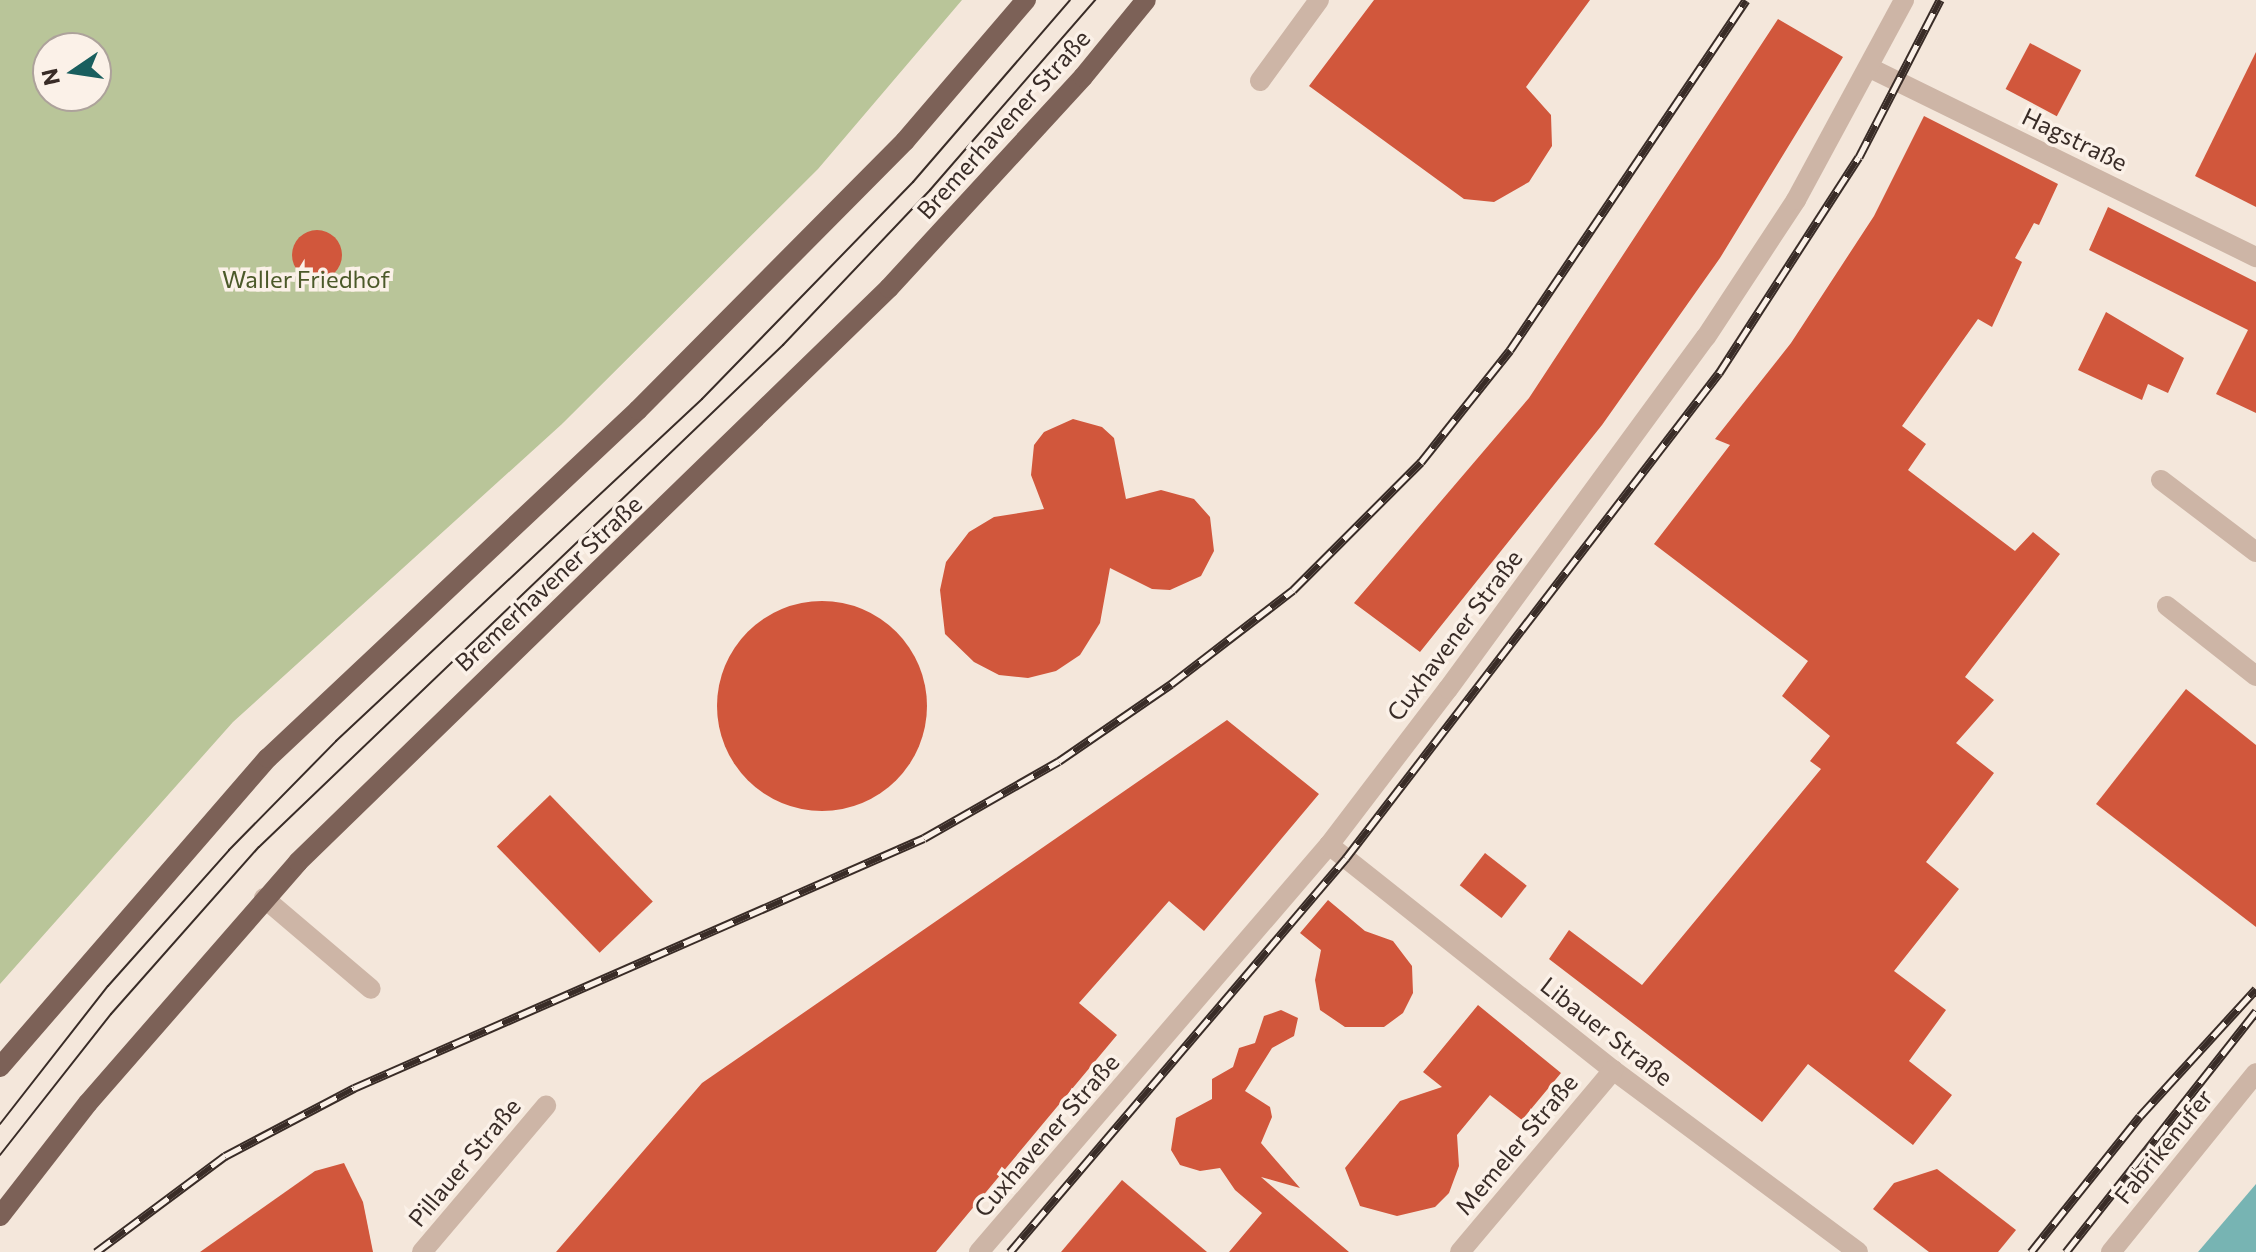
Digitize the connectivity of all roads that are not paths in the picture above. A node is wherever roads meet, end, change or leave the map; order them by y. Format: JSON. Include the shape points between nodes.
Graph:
{"nodes":[{"id":1,"x":1026,"y":0,"type":"edge"},
{"id":2,"x":1146,"y":0,"type":"edge"},
{"id":3,"x":1319,"y":0,"type":"edge"},
{"id":4,"x":1904,"y":0,"type":"edge"},
{"id":5,"x":1870,"y":68,"type":"junction"},
{"id":6,"x":1260,"y":81,"type":"dead end"},
{"id":7,"x":2256,"y":257,"type":"edge"},
{"id":8,"x":2161,"y":480,"type":"dead end"},
{"id":9,"x":2256,"y":552,"type":"edge"},
{"id":10,"x":2167,"y":606,"type":"dead end"},
{"id":11,"x":2256,"y":676,"type":"edge"},
{"id":12,"x":1329,"y":845,"type":"junction"},
{"id":13,"x":264,"y":898,"type":"junction"},
{"id":14,"x":371,"y":989,"type":"dead end"},
{"id":15,"x":0,"y":1067,"type":"edge"},
{"id":16,"x":1613,"y":1070,"type":"junction"},
{"id":17,"x":2256,"y":1073,"type":"edge"},
{"id":18,"x":546,"y":1106,"type":"dead end"},
{"id":19,"x":0,"y":1216,"type":"edge"},
{"id":20,"x":422,"y":1252,"type":"edge"},
{"id":21,"x":979,"y":1252,"type":"edge"},
{"id":22,"x":1460,"y":1252,"type":"edge"},
{"id":23,"x":1858,"y":1252,"type":"edge"},
{"id":24,"x":2111,"y":1252,"type":"edge"}],
"edges":[{"from":1,"to":15,"type":"main road","via":[[905,141],[660,388],[477,567],[268,758]]},
{"from":2,"to":13,"type":"main road","name":"Bremerhavener Straße","via":[[1083,77],[889,288],[722,455],[417,743]]},
{"from":3,"to":6,"type":"street"},
{"from":4,"to":5,"type":"street","name":"Cuxhavener Straße"},
{"from":5,"to":7,"type":"street","name":"Hagstraße"},
{"from":5,"to":12,"type":"street","name":"Cuxhavener Straße","via":[[1796,200],[1706,337]]},
{"from":8,"to":9,"type":"street"},
{"from":10,"to":11,"type":"street"},
{"from":12,"to":16,"type":"street","name":"Libauer Straße"},
{"from":12,"to":21,"type":"street","name":"Cuxhavener Straße"},
{"from":13,"to":14,"type":"street"},
{"from":13,"to":19,"type":"main road","name":"Bremerhavener Straße","via":[[88,1103]]},
{"from":16,"to":22,"type":"street","name":"Memeler Straße"},
{"from":16,"to":23,"type":"street","name":"Libauer Straße"},
{"from":17,"to":24,"type":"street","name":"Fabrikenufer"},
{"from":18,"to":20,"type":"street","name":"Pillauer Straße"}]}
